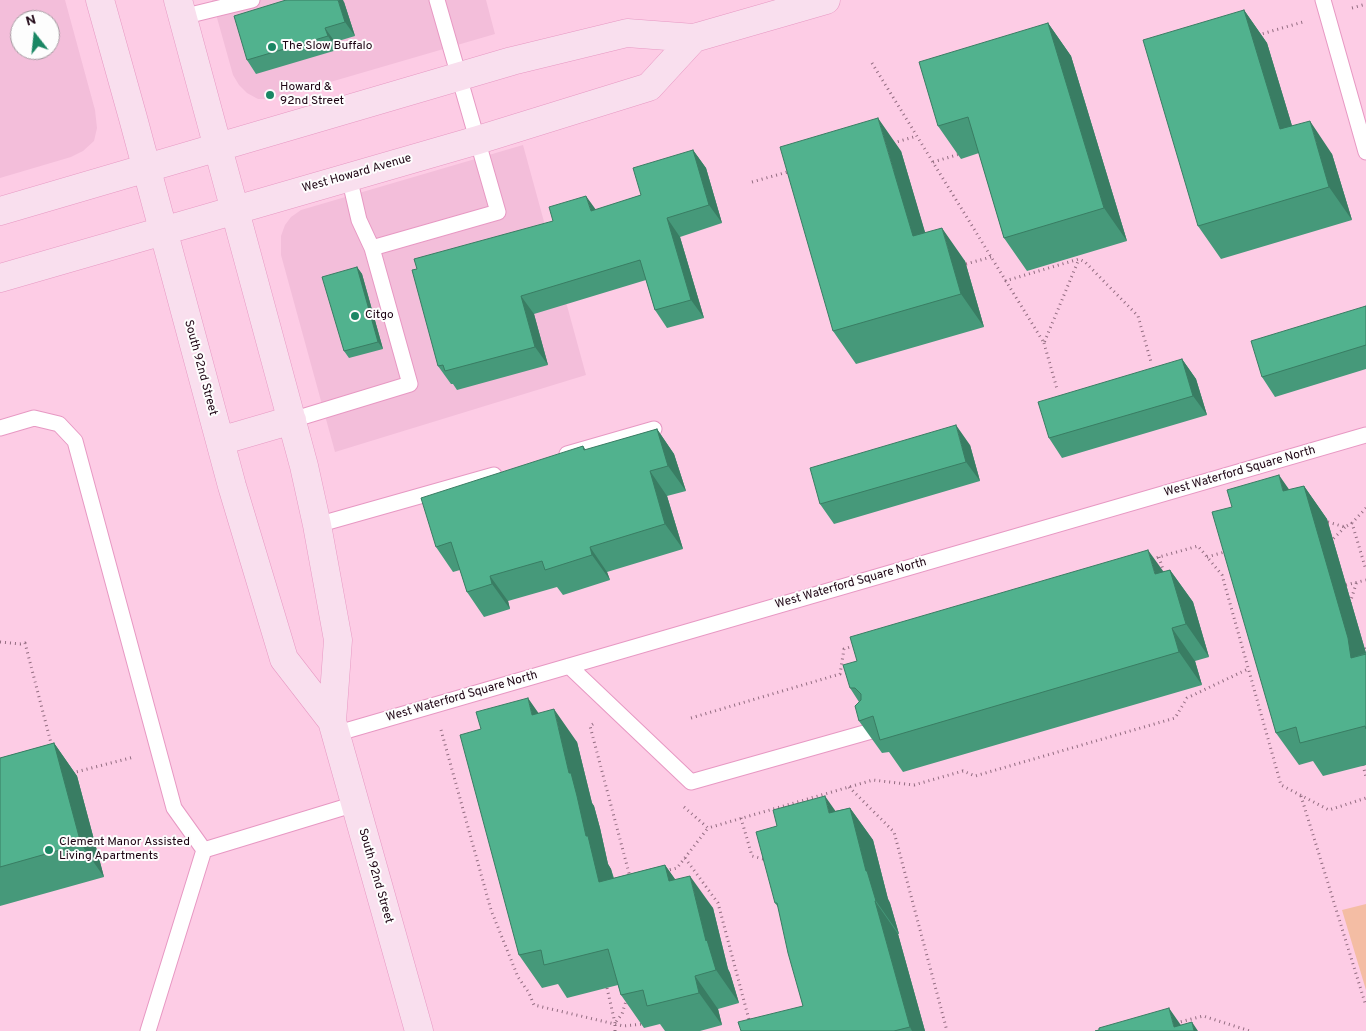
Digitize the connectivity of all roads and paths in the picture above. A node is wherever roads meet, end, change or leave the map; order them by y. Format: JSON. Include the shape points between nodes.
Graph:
{"nodes":[{"id":1,"x":100,"y":0,"type":"edge"},
{"id":2,"x":252,"y":0,"type":"edge"},
{"id":3,"x":437,"y":0,"type":"edge"},
{"id":4,"x":826,"y":0,"type":"edge"},
{"id":5,"x":1323,"y":0,"type":"edge"},
{"id":6,"x":1366,"y":4,"type":"edge"},
{"id":7,"x":180,"y":8,"type":"edge"},
{"id":8,"x":1327,"y":15,"type":"junction"},
{"id":9,"x":1255,"y":36,"type":"dead end"},
{"id":10,"x":694,"y":38,"type":"junction"},
{"id":11,"x":872,"y":63,"type":"dead end"},
{"id":12,"x":460,"y":76,"type":"junction"},
{"id":13,"x":917,"y":136,"type":"junction"},
{"id":14,"x":478,"y":140,"type":"junction"},
{"id":15,"x":889,"y":144,"type":"dead end"},
{"id":16,"x":217,"y":148,"type":"junction"},
{"id":17,"x":1366,"y":152,"type":"edge"},
{"id":18,"x":960,"y":154,"type":"edge"},
{"id":19,"x":933,"y":162,"type":"junction"},
{"id":20,"x":147,"y":168,"type":"junction"},
{"id":21,"x":798,"y":169,"type":"edge"},
{"id":22,"x":349,"y":177,"type":"junction"},
{"id":23,"x":752,"y":182,"type":"dead end"},
{"id":24,"x":234,"y":209,"type":"junction"},
{"id":25,"x":0,"y":211,"type":"edge"},
{"id":26,"x":164,"y":230,"type":"junction"},
{"id":27,"x":372,"y":248,"type":"junction"},
{"id":28,"x":991,"y":258,"type":"junction"},
{"id":29,"x":1079,"y":259,"type":"junction"},
{"id":30,"x":966,"y":264,"type":"dead end"},
{"id":31,"x":0,"y":278,"type":"edge"},
{"id":32,"x":1006,"y":281,"type":"junction"},
{"id":33,"x":1044,"y":343,"type":"junction"},
{"id":34,"x":1151,"y":362,"type":"dead end"},
{"id":35,"x":1058,"y":389,"type":"dead end"},
{"id":36,"x":292,"y":420,"type":"junction"},
{"id":37,"x":0,"y":428,"type":"edge"},
{"id":38,"x":654,"y":429,"type":"edge"},
{"id":39,"x":1366,"y":435,"type":"edge"},
{"id":40,"x":220,"y":441,"type":"junction"},
{"id":41,"x":551,"y":459,"type":"edge"},
{"id":42,"x":504,"y":472,"type":"edge"},
{"id":43,"x":1366,"y":508,"type":"edge"},
{"id":44,"x":1328,"y":522,"type":"dead end"},
{"id":45,"x":1352,"y":524,"type":"junction"},
{"id":46,"x":318,"y":525,"type":"junction"},
{"id":47,"x":1345,"y":527,"type":"junction"},
{"id":48,"x":1330,"y":543,"type":"dead end"},
{"id":49,"x":1236,"y":548,"type":"edge"},
{"id":50,"x":1159,"y":557,"type":"junction"},
{"id":51,"x":1207,"y":557,"type":"junction"},
{"id":52,"x":1144,"y":562,"type":"edge"},
{"id":53,"x":1366,"y":570,"type":"edge"},
{"id":54,"x":1165,"y":574,"type":"edge"},
{"id":55,"x":1229,"y":575,"type":"edge"},
{"id":56,"x":1222,"y":577,"type":"junction"},
{"id":57,"x":1366,"y":580,"type":"edge"},
{"id":58,"x":1357,"y":582,"type":"junction"},
{"id":59,"x":1346,"y":585,"type":"dead end"},
{"id":60,"x":1349,"y":606,"type":"dead end"},
{"id":61,"x":0,"y":642,"type":"edge"},
{"id":62,"x":862,"y":643,"type":"edge"},
{"id":63,"x":569,"y":666,"type":"junction"},
{"id":64,"x":1248,"y":669,"type":"junction"},
{"id":65,"x":434,"y":705,"type":"junction"},
{"id":66,"x":611,"y":706,"type":"junction"},
{"id":67,"x":691,"y":718,"type":"dead end"},
{"id":68,"x":334,"y":728,"type":"junction"},
{"id":69,"x":875,"y":730,"type":"edge"},
{"id":70,"x":52,"y":748,"type":"edge"},
{"id":71,"x":158,"y":750,"type":"junction"},
{"id":72,"x":1363,"y":765,"type":"edge"},
{"id":73,"x":69,"y":774,"type":"dead end"},
{"id":74,"x":1366,"y":777,"type":"edge"},
{"id":75,"x":690,"y":782,"type":"junction"},
{"id":76,"x":849,"y":787,"type":"junction"},
{"id":77,"x":1301,"y":795,"type":"junction"},
{"id":78,"x":1366,"y":798,"type":"edge"},
{"id":79,"x":355,"y":804,"type":"junction"},
{"id":80,"x":741,"y":818,"type":"junction"},
{"id":81,"x":708,"y":828,"type":"junction"},
{"id":82,"x":204,"y":850,"type":"junction"},
{"id":83,"x":685,"y":858,"type":"junction"},
{"id":84,"x":773,"y":862,"type":"edge"},
{"id":85,"x":659,"y":873,"type":"edge"},
{"id":86,"x":631,"y":880,"type":"edge"},
{"id":87,"x":607,"y":988,"type":"edge"},
{"id":88,"x":627,"y":997,"type":"edge"},
{"id":89,"x":1366,"y":1006,"type":"edge"},
{"id":90,"x":615,"y":1023,"type":"junction"},
{"id":91,"x":643,"y":1024,"type":"edge"},
{"id":92,"x":1167,"y":1026,"type":"edge"},
{"id":93,"x":148,"y":1031,"type":"edge"},
{"id":94,"x":419,"y":1031,"type":"edge"},
{"id":95,"x":615,"y":1031,"type":"edge"},
{"id":96,"x":752,"y":1031,"type":"edge"},
{"id":97,"x":947,"y":1031,"type":"edge"},
{"id":98,"x":1250,"y":1031,"type":"edge"}],
"edges":[{"from":1,"to":20,"type":"main road","name":"South 92nd Street"},
{"from":2,"to":7,"type":"lane"},
{"from":3,"to":12,"type":"lane"},
{"from":4,"to":10,"type":"main road"},
{"from":5,"to":8,"type":"lane"},
{"from":6,"to":8,"type":"path"},
{"from":7,"to":16,"type":"main road","name":"South 92nd Street"},
{"from":8,"to":9,"type":"path"},
{"from":8,"to":17,"type":"lane"},
{"from":10,"to":12,"type":"main road","via":[[627,33],[512,60]]},
{"from":10,"to":14,"type":"main road","name":"West Howard Avenue","via":[[649,87]]},
{"from":11,"to":13,"type":"path"},
{"from":12,"to":14,"type":"lane"},
{"from":12,"to":16,"type":"main road"},
{"from":13,"to":15,"type":"path"},
{"from":13,"to":19,"type":"path"},
{"from":14,"to":22,"type":"main road","name":"West Howard Avenue"},
{"from":14,"to":27,"type":"lane","via":[[498,212]]},
{"from":16,"to":20,"type":"main road"},
{"from":16,"to":24,"type":"main road","name":"South 92nd Street"},
{"from":18,"to":19,"type":"path"},
{"from":19,"to":28,"type":"path"},
{"from":20,"to":25,"type":"main road"},
{"from":20,"to":26,"type":"main road","name":"South 92nd Street"},
{"from":21,"to":23,"type":"path"},
{"from":22,"to":24,"type":"main road","name":"West Howard Avenue"},
{"from":22,"to":27,"type":"lane","via":[[359,220]]},
{"from":24,"to":26,"type":"main road","name":"West Howard Avenue"},
{"from":24,"to":36,"type":"main road","name":"South 92nd Street"},
{"from":26,"to":31,"type":"main road","name":"West Howard Avenue"},
{"from":26,"to":40,"type":"main road","name":"South 92nd Street"},
{"from":27,"to":36,"type":"lane","via":[[410,384]]},
{"from":28,"to":30,"type":"path"},
{"from":28,"to":32,"type":"path"},
{"from":29,"to":32,"type":"path"},
{"from":29,"to":33,"type":"path"},
{"from":29,"to":34,"type":"path","via":[[1138,316]]},
{"from":32,"to":33,"type":"path"},
{"from":33,"to":35,"type":"path"},
{"from":36,"to":40,"type":"main road"},
{"from":36,"to":46,"type":"main road","name":"South 92nd Street"},
{"from":37,"to":71,"type":"lane","via":[[34,418],[59,424],[75,441]]},
{"from":38,"to":41,"type":"lane"},
{"from":39,"to":63,"type":"lane","name":"West Waterford Square North"},
{"from":40,"to":68,"type":"main road","name":"South 92nd Street","via":[[284,659]]},
{"from":42,"to":46,"type":"lane"},
{"from":43,"to":45,"type":"path"},
{"from":44,"to":47,"type":"path"},
{"from":45,"to":47,"type":"path"},
{"from":45,"to":53,"type":"path"},
{"from":46,"to":68,"type":"main road","name":"South 92nd Street","via":[[338,640]]},
{"from":47,"to":48,"type":"path"},
{"from":49,"to":51,"type":"path"},
{"from":50,"to":51,"type":"path","via":[[1198,546]]},
{"from":50,"to":52,"type":"path"},
{"from":50,"to":54,"type":"path"},
{"from":51,"to":56,"type":"path"},
{"from":55,"to":56,"type":"path"},
{"from":56,"to":64,"type":"path"},
{"from":57,"to":58,"type":"path"},
{"from":58,"to":59,"type":"path"},
{"from":58,"to":60,"type":"path"},
{"from":61,"to":70,"type":"path","via":[[24,643]]},
{"from":62,"to":67,"type":"path","via":[[844,649],[840,674]]},
{"from":63,"to":65,"type":"lane","name":"West Waterford Square North"},
{"from":63,"to":66,"type":"lane"},
{"from":64,"to":76,"type":"path","via":[[1187,698],[1175,718],[974,776],[963,771],[914,785],[873,780]]},
{"from":64,"to":77,"type":"path","via":[[1281,785]]},
{"from":65,"to":68,"type":"lane","name":"West Waterford Square North"},
{"from":65,"to":90,"type":"path","via":[[491,910],[518,977],[534,1006]]},
{"from":66,"to":75,"type":"lane"},
{"from":66,"to":86,"type":"path","via":[[590,726]]},
{"from":68,"to":79,"type":"main road","name":"South 92nd Street"},
{"from":69,"to":75,"type":"lane"},
{"from":71,"to":73,"type":"path"},
{"from":71,"to":82,"type":"lane","via":[[174,808]]},
{"from":72,"to":74,"type":"path"},
{"from":75,"to":81,"type":"path","via":[[679,802]]},
{"from":76,"to":80,"type":"path"},
{"from":76,"to":97,"type":"path","via":[[894,832]]},
{"from":77,"to":78,"type":"path","via":[[1329,810]]},
{"from":77,"to":89,"type":"path"},
{"from":79,"to":82,"type":"lane"},
{"from":79,"to":94,"type":"main road","name":"South 92nd Street"},
{"from":80,"to":81,"type":"path"},
{"from":80,"to":84,"type":"path","via":[[752,856]]},
{"from":81,"to":83,"type":"path"},
{"from":82,"to":93,"type":"lane"},
{"from":83,"to":85,"type":"path","via":[[677,868]]},
{"from":83,"to":96,"type":"path","via":[[718,904]]},
{"from":87,"to":90,"type":"path"},
{"from":88,"to":90,"type":"path","via":[[622,1014]]},
{"from":90,"to":91,"type":"path","via":[[623,1026]]},
{"from":90,"to":95,"type":"path"},
{"from":92,"to":98,"type":"path","via":[[1203,1016]]}]}
